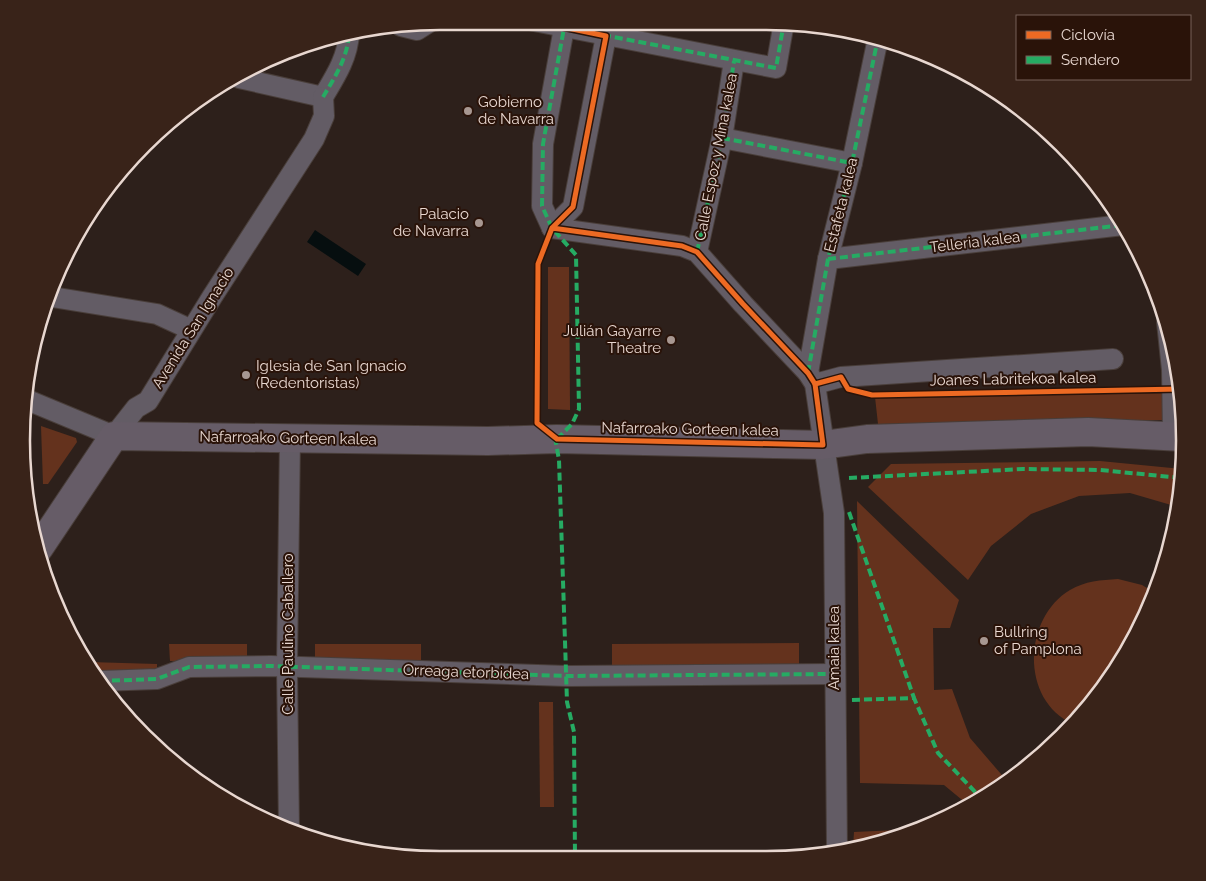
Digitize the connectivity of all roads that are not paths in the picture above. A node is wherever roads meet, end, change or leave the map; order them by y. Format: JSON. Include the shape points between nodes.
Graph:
{"nodes":[{"id":1,"x":564,"y":30,"type":"edge"},
{"id":2,"x":574,"y":30,"type":"edge"},
{"id":3,"x":782,"y":31,"type":"edge"},
{"id":4,"x":606,"y":36,"type":"junction"},
{"id":5,"x":349,"y":41,"type":"edge"},
{"id":6,"x":876,"y":45,"type":"edge"},
{"id":7,"x":734,"y":61,"type":"junction"},
{"id":8,"x":245,"y":79,"type":"edge"},
{"id":9,"x":323,"y":97,"type":"junction"},
{"id":10,"x":722,"y":138,"type":"junction"},
{"id":11,"x":852,"y":163,"type":"junction"},
{"id":12,"x":1115,"y":225,"type":"edge"},
{"id":13,"x":552,"y":228,"type":"junction"},
{"id":14,"x":698,"y":252,"type":"junction"},
{"id":15,"x":828,"y":259,"type":"junction"},
{"id":16,"x":56,"y":298,"type":"edge"},
{"id":17,"x":183,"y":326,"type":"dead end"},
{"id":18,"x":1113,"y":358,"type":"dead end"},
{"id":19,"x":812,"y":378,"type":"junction"},
{"id":20,"x":32,"y":402,"type":"edge"},
{"id":21,"x":114,"y":436,"type":"junction"},
{"id":22,"x":1176,"y":436,"type":"edge"},
{"id":23,"x":290,"y":438,"type":"junction"},
{"id":24,"x":822,"y":445,"type":"junction"},
{"id":25,"x":43,"y":542,"type":"edge"},
{"id":26,"x":287,"y":667,"type":"junction"},
{"id":27,"x":834,"y":674,"type":"junction"},
{"id":28,"x":108,"y":681,"type":"edge"},
{"id":29,"x":289,"y":822,"type":"edge"},
{"id":30,"x":837,"y":844,"type":"edge"}],
"edges":[{"from":1,"to":13,"type":"street","via":[[543,144],[542,206]]},
{"from":2,"to":4,"type":"street"},
{"from":3,"to":7,"type":"street","via":[[776,68]]},
{"from":4,"to":7,"type":"street"},
{"from":4,"to":13,"type":"street","via":[[573,207]]},
{"from":5,"to":9,"type":"street","via":[[341,66]]},
{"from":6,"to":11,"type":"street","name":"Estafeta kalea"},
{"from":7,"to":10,"type":"street","name":"Calle Espoz y Mina kalea"},
{"from":8,"to":9,"type":"street"},
{"from":9,"to":21,"type":"street","name":"Avenida San Ignacio","via":[[324,116],[314,139],[148,401],[136,408]]},
{"from":10,"to":11,"type":"street"},
{"from":10,"to":14,"type":"street","name":"Calle Espoz y Mina kalea"},
{"from":11,"to":15,"type":"street","name":"Estafeta kalea"},
{"from":12,"to":15,"type":"street","name":"Telleria kalea"},
{"from":13,"to":14,"type":"street","via":[[682,246]]},
{"from":14,"to":19,"type":"street"},
{"from":15,"to":19,"type":"street","name":"Estafeta kalea","via":[[810,354]]},
{"from":16,"to":17,"type":"street","via":[[157,314]]},
{"from":18,"to":19,"type":"street","name":"Joanes Labritekoa kalea"},
{"from":19,"to":24,"type":"street","name":"Estafeta kalea"},
{"from":20,"to":21,"type":"street"},
{"from":21,"to":23,"type":"main road","name":"Nafarroako Gorteen kalea"},
{"from":21,"to":25,"type":"main road","name":"Avenida San Ignacio"},
{"from":22,"to":24,"type":"main road","via":[[1088,432],[867,439]]},
{"from":23,"to":24,"type":"main road","name":"Nafarroako Gorteen kalea","via":[[557,439]]},
{"from":23,"to":26,"type":"street","name":"Calle Paulino Caballero"},
{"from":24,"to":27,"type":"street","name":"Amaia kalea","via":[[834,513]]},
{"from":26,"to":27,"type":"street","name":"Orreaga etorbidea","via":[[567,676]]},
{"from":26,"to":28,"type":"street","name":"Orreaga etorbidea","via":[[189,667],[156,680]]},
{"from":26,"to":29,"type":"street","name":"Calle Paulino Caballero"},
{"from":27,"to":30,"type":"street","name":"Amaia kalea"}]}
